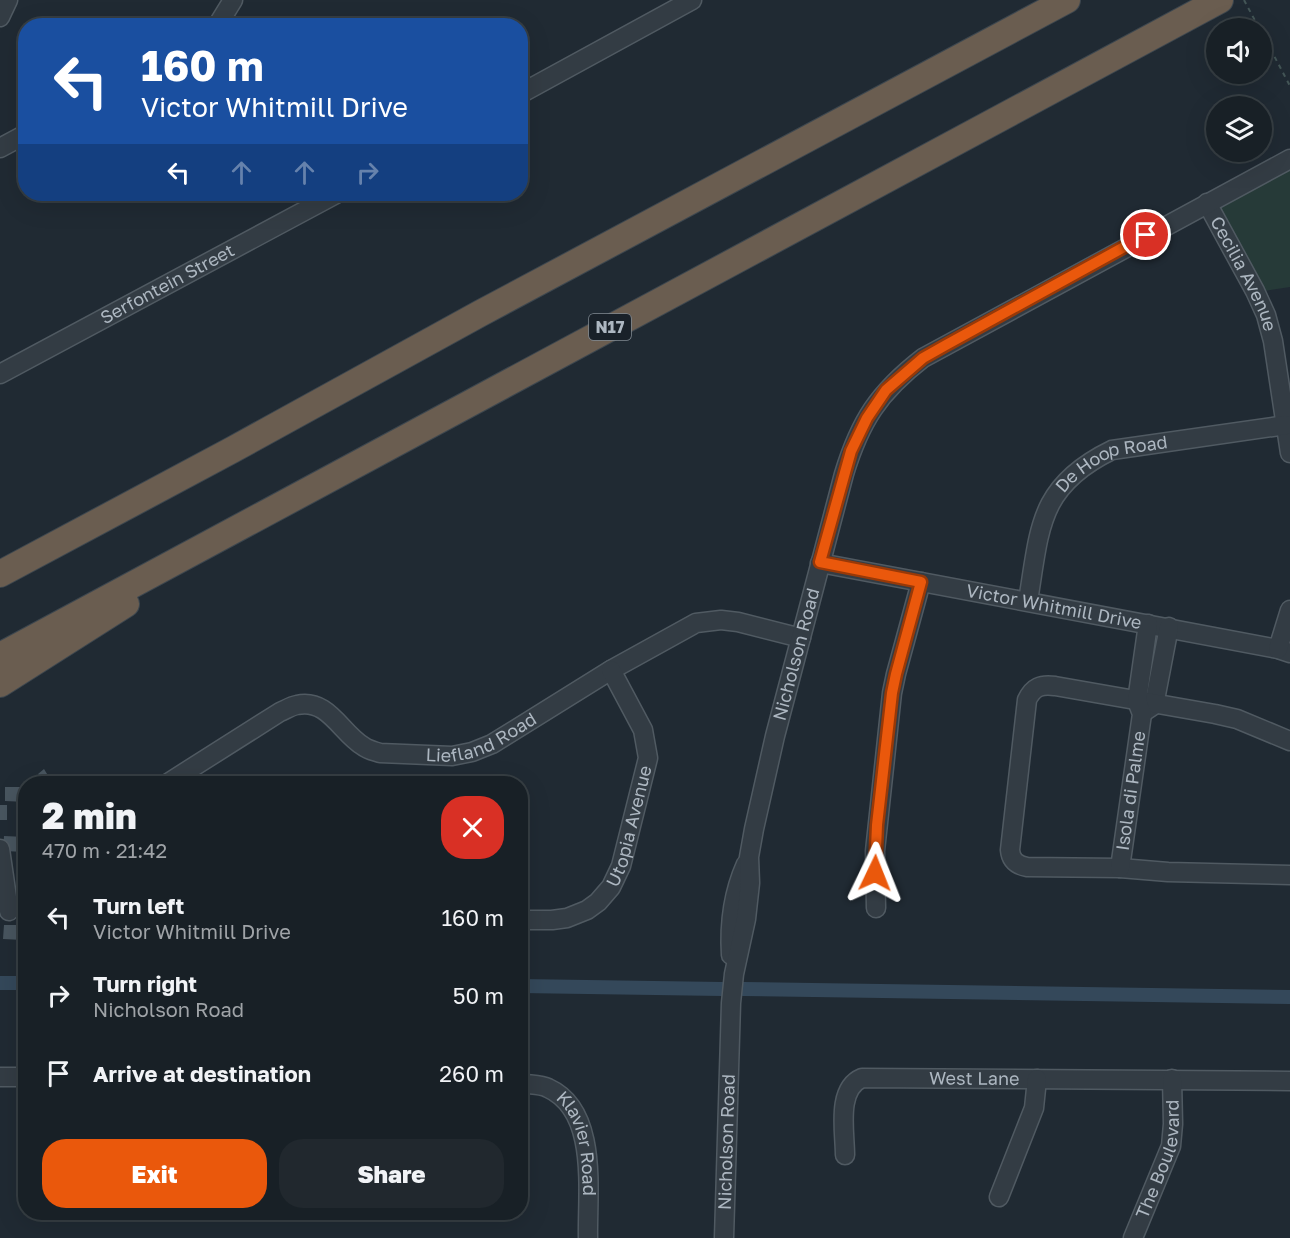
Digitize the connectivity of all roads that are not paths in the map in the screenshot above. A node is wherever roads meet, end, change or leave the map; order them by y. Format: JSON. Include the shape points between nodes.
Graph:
{"nodes":[{"id":1,"x":8,"y":0,"type":"edge"},
{"id":2,"x":233,"y":0,"type":"edge"},
{"id":3,"x":692,"y":0,"type":"edge"},
{"id":4,"x":1067,"y":0,"type":"edge"},
{"id":5,"x":1220,"y":0,"type":"edge"},
{"id":6,"x":662,"y":7,"type":"edge"},
{"id":7,"x":0,"y":18,"type":"edge"},
{"id":8,"x":222,"y":18,"type":"edge"},
{"id":9,"x":528,"y":89,"type":"edge"},
{"id":10,"x":18,"y":138,"type":"edge"},
{"id":11,"x":0,"y":148,"type":"edge"},
{"id":12,"x":1290,"y":159,"type":"edge"},
{"id":13,"x":323,"y":201,"type":"edge"},
{"id":14,"x":1207,"y":202,"type":"junction"},
{"id":15,"x":481,"y":313,"type":"junction"},
{"id":16,"x":0,"y":374,"type":"edge"},
{"id":17,"x":1286,"y":425,"type":"junction"},
{"id":18,"x":1290,"y":453,"type":"edge"},
{"id":19,"x":301,"y":493,"type":"junction"},
{"id":20,"x":0,"y":554,"type":"edge"},
{"id":21,"x":820,"y":562,"type":"junction"},
{"id":22,"x":0,"y":574,"type":"edge"},
{"id":23,"x":921,"y":582,"type":"junction"},
{"id":24,"x":1028,"y":601,"type":"junction"},
{"id":25,"x":1290,"y":610,"type":"edge"},
{"id":26,"x":1148,"y":624,"type":"junction"},
{"id":27,"x":1169,"y":627,"type":"junction"},
{"id":28,"x":801,"y":638,"type":"junction"},
{"id":29,"x":1284,"y":651,"type":"edge"},
{"id":30,"x":0,"y":656,"type":"edge"},
{"id":31,"x":611,"y":670,"type":"junction"},
{"id":32,"x":0,"y":684,"type":"edge"},
{"id":33,"x":1144,"y":707,"type":"junction"},
{"id":34,"x":1290,"y":741,"type":"edge"},
{"id":35,"x":179,"y":776,"type":"edge"},
{"id":36,"x":0,"y":849,"type":"edge"},
{"id":37,"x":1120,"y":868,"type":"junction"},
{"id":38,"x":1290,"y":875,"type":"edge"},
{"id":39,"x":876,"y":908,"type":"dead end"},
{"id":40,"x":11,"y":911,"type":"edge"},
{"id":41,"x":528,"y":920,"type":"edge"},
{"id":42,"x":0,"y":1077,"type":"edge"},
{"id":43,"x":18,"y":1077,"type":"edge"},
{"id":44,"x":1037,"y":1079,"type":"junction"},
{"id":45,"x":1172,"y":1079,"type":"junction"},
{"id":46,"x":1290,"y":1081,"type":"edge"},
{"id":47,"x":528,"y":1084,"type":"edge"},
{"id":48,"x":845,"y":1155,"type":"dead end"},
{"id":49,"x":999,"y":1197,"type":"dead end"},
{"id":50,"x":588,"y":1238,"type":"edge"},
{"id":51,"x":724,"y":1238,"type":"edge"},
{"id":52,"x":1133,"y":1238,"type":"edge"}],
"edges":[{"from":1,"to":7,"type":"street"},
{"from":2,"to":8,"type":"street"},
{"from":3,"to":6,"type":"street"},
{"from":4,"to":15,"type":"highway"},
{"from":5,"to":19,"type":"highway","number":"N17"},
{"from":6,"to":9,"type":"street"},
{"from":10,"to":11,"type":"street"},
{"from":12,"to":14,"type":"street","name":"Nicholson Road"},
{"from":13,"to":16,"type":"street","name":"Serfontein Street"},
{"from":14,"to":17,"type":"street","name":"Cecilia Avenue","via":[[1266,315]]},
{"from":14,"to":21,"type":"street","name":"Nicholson Road","via":[[923,358],[900,376],[858,433]]},
{"from":15,"to":20,"type":"highway","via":[[456,320],[362,366]]},
{"from":15,"to":22,"type":"highway"},
{"from":17,"to":18,"type":"street","name":"Cecilia Avenue"},
{"from":17,"to":24,"type":"street","name":"De Hoop Road","via":[[1112,450],[1090,461],[1062,484],[1052,500],[1039,539]]},
{"from":19,"to":30,"type":"highway","number":"N17"},
{"from":19,"to":32,"type":"highway"},
{"from":21,"to":23,"type":"street","name":"Victor Whitmill Drive"},
{"from":21,"to":28,"type":"street","name":"Nicholson Road"},
{"from":23,"to":24,"type":"street","name":"Victor Whitmill Drive"},
{"from":23,"to":39,"type":"street","via":[[892,693],[875,851]]},
{"from":24,"to":26,"type":"street","name":"Victor Whitmill Drive"},
{"from":25,"to":29,"type":"street"},
{"from":26,"to":27,"type":"street","name":"Victor Whitmill Drive"},
{"from":26,"to":33,"type":"street","name":"Isola di Palme"},
{"from":27,"to":29,"type":"street","name":"Victor Whitmill Drive"},
{"from":27,"to":33,"type":"street","name":"Isola di Palme"},
{"from":28,"to":31,"type":"street","name":"Liefland Road","via":[[738,622],[708,620]]},
{"from":28,"to":51,"type":"street","name":"Nicholson Road","via":[[749,857],[734,898]]},
{"from":31,"to":35,"type":"street","name":"Liefland Road","via":[[492,744],[472,752],[452,756],[380,753],[350,736],[326,711],[309,704],[280,712]]},
{"from":31,"to":41,"type":"street","name":"Utopia Avenue","via":[[643,730],[648,758],[621,866],[610,887],[587,910],[567,918]]},
{"from":33,"to":34,"type":"street","via":[[1237,719]]},
{"from":33,"to":37,"type":"street","name":"Isola di Palme"},
{"from":33,"to":37,"type":"street","via":[[1047,685],[1034,689],[1027,700],[1011,856],[1028,867]]},
{"from":36,"to":40,"type":"street"},
{"from":37,"to":38,"type":"street"},
{"from":42,"to":43,"type":"street"},
{"from":44,"to":45,"type":"street","name":"West Lane"},
{"from":44,"to":48,"type":"street","name":"West Lane","via":[[862,1078],[847,1093]]},
{"from":44,"to":49,"type":"street","via":[[1034,1108]]},
{"from":45,"to":46,"type":"street","name":"West Lane"},
{"from":45,"to":52,"type":"street","name":"The Boulevard","via":[[1171,1146]]},
{"from":47,"to":50,"type":"street","name":"Klavier Road","via":[[555,1092],[578,1116],[586,1150]]}]}
